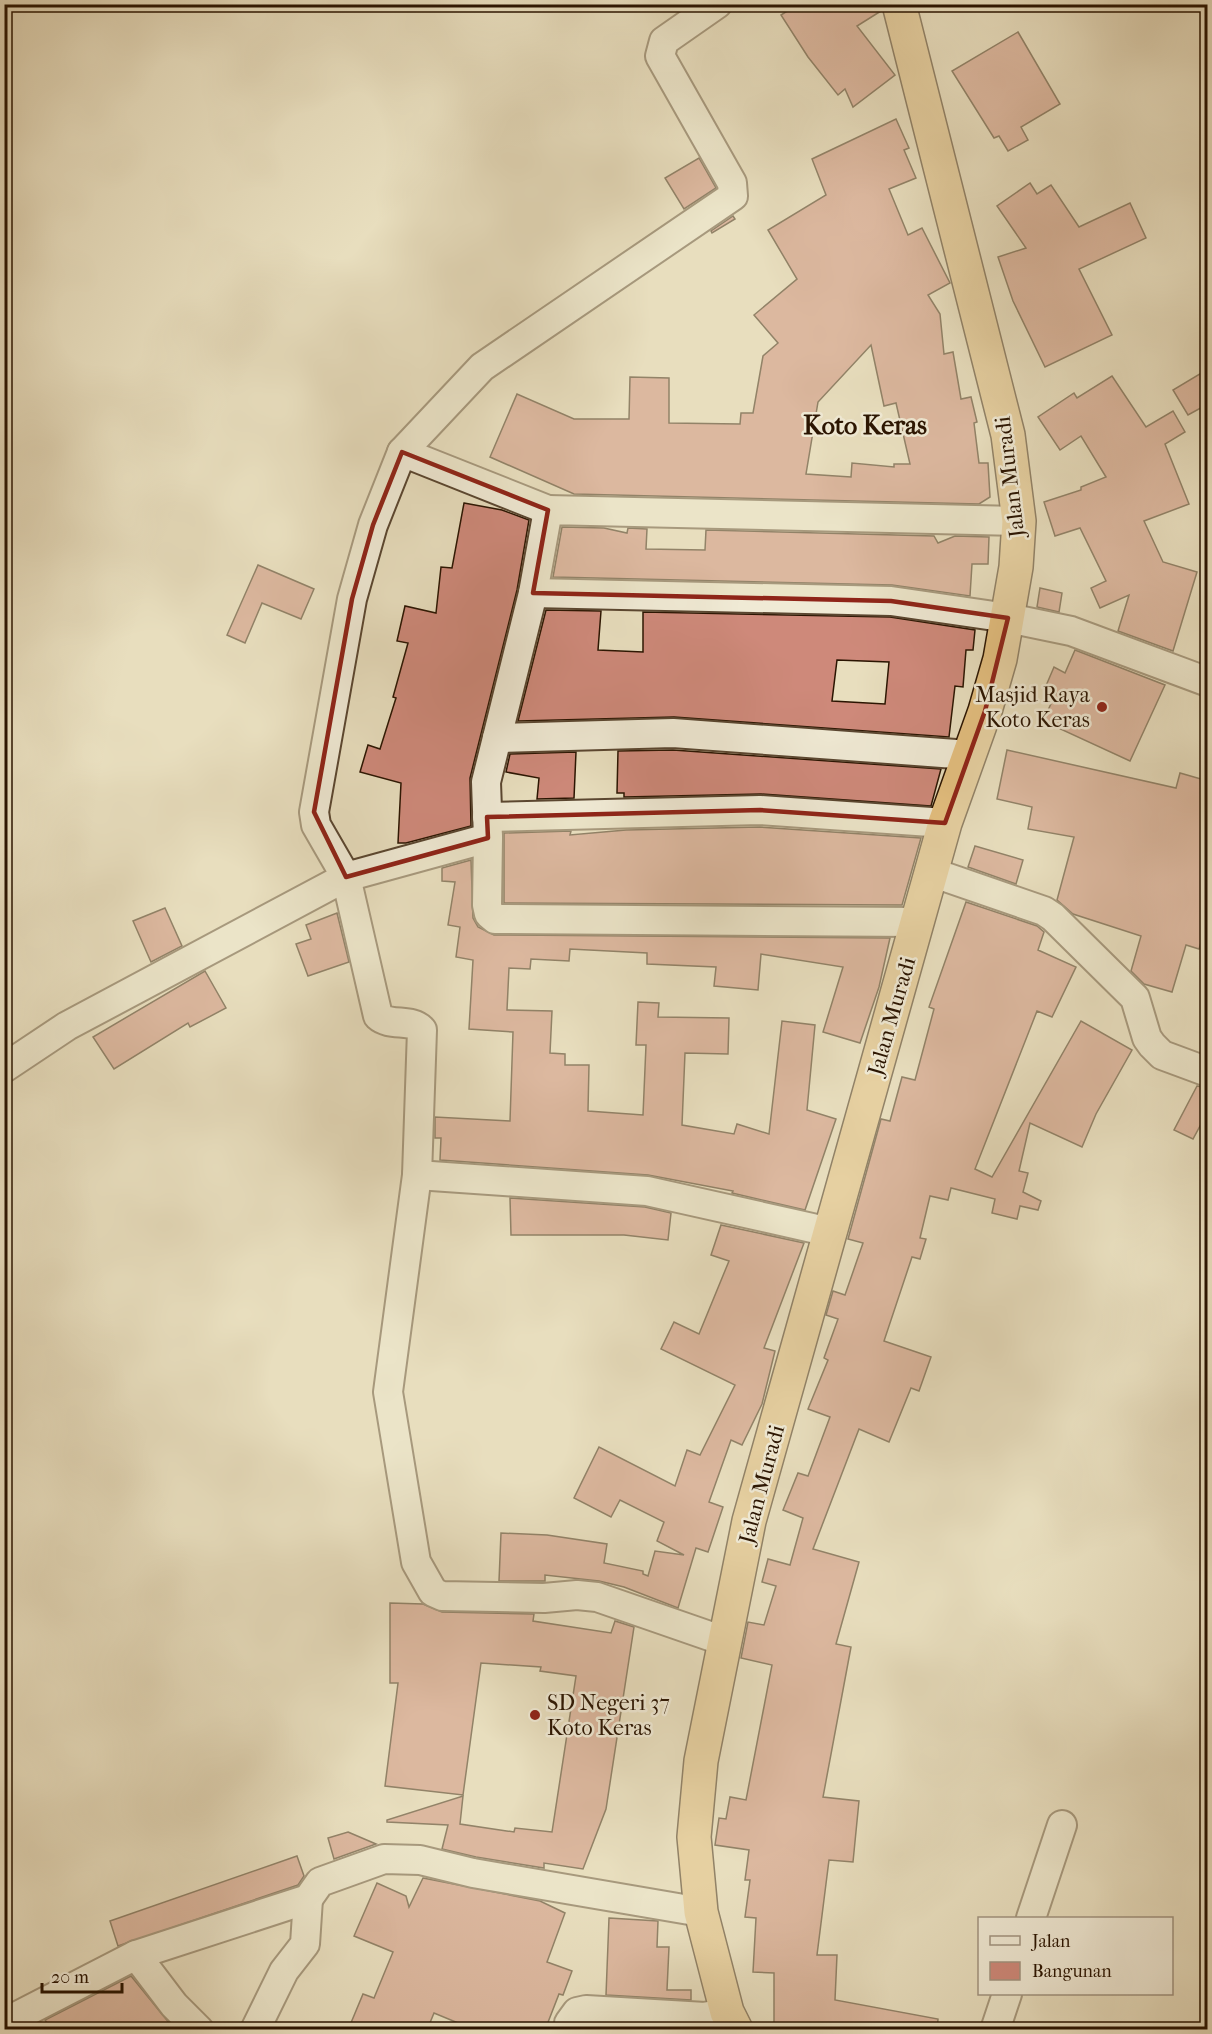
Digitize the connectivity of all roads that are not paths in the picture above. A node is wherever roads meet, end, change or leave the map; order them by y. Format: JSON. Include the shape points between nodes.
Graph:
{"nodes":[{"id":1,"x":717,"y":4,"type":"edge"},
{"id":2,"x":899,"y":4,"type":"edge"},
{"id":3,"x":402,"y":452,"type":"junction"},
{"id":4,"x":548,"y":510,"type":"junction"},
{"id":5,"x":1019,"y":521,"type":"junction"},
{"id":6,"x":533,"y":593,"type":"junction"},
{"id":7,"x":1008,"y":618,"type":"junction"},
{"id":8,"x":1208,"y":682,"type":"edge"},
{"id":9,"x":497,"y":738,"type":"junction"},
{"id":10,"x":969,"y":755,"type":"junction"},
{"id":11,"x":945,"y":823,"type":"junction"},
{"id":12,"x":487,"y":828,"type":"junction"},
{"id":13,"x":931,"y":872,"type":"junction"},
{"id":14,"x":346,"y":877,"type":"junction"},
{"id":15,"x":917,"y":922,"type":"junction"},
{"id":16,"x":4,"y":1068,"type":"edge"},
{"id":17,"x":1208,"y":1072,"type":"edge"},
{"id":18,"x":417,"y":1175,"type":"junction"},
{"id":19,"x":830,"y":1232,"type":"junction"},
{"id":20,"x":724,"y":1641,"type":"junction"},
{"id":21,"x":1062,"y":1825,"type":"dead end"},
{"id":22,"x":308,"y":1899,"type":"junction"},
{"id":23,"x":701,"y":1912,"type":"junction"},
{"id":24,"x":1031,"y":1917,"type":"edge"},
{"id":25,"x":136,"y":1955,"type":"junction"},
{"id":26,"x":1007,"y":1995,"type":"edge"},
{"id":27,"x":731,"y":2020,"type":"edge"},
{"id":28,"x":4,"y":2023,"type":"edge"},
{"id":29,"x":199,"y":2030,"type":"edge"},
{"id":30,"x":255,"y":2030,"type":"edge"},
{"id":31,"x":570,"y":2030,"type":"edge"},
{"id":32,"x":995,"y":2030,"type":"edge"}],
"edges":[{"from":1,"to":3,"type":"street","via":[[664,41],[660,56],[732,183],[734,196],[482,367]]},
{"from":2,"to":5,"type":"highway","name":"Jalan Muradi","via":[[1008,435]]},
{"from":3,"to":4,"type":"street"},
{"from":3,"to":14,"type":"street","via":[[373,525],[352,599],[314,812],[320,832]]},
{"from":4,"to":5,"type":"street"},
{"from":4,"to":6,"type":"street"},
{"from":5,"to":7,"type":"highway","name":"Jalan Muradi"},
{"from":6,"to":7,"type":"street","via":[[891,601]]},
{"from":6,"to":9,"type":"street"},
{"from":7,"to":8,"type":"street","via":[[1071,631]]},
{"from":7,"to":10,"type":"highway","name":"Jalan Muradi","via":[[1000,660]]},
{"from":9,"to":10,"type":"street","via":[[673,733]]},
{"from":9,"to":12,"type":"street","via":[[486,782]]},
{"from":10,"to":11,"type":"highway","name":"Jalan Muradi"},
{"from":11,"to":12,"type":"street","via":[[760,810]]},
{"from":11,"to":13,"type":"highway","name":"Jalan Muradi"},
{"from":12,"to":14,"type":"street"},
{"from":12,"to":15,"type":"street","via":[[486,905],[495,919]]},
{"from":13,"to":15,"type":"highway","name":"Jalan Muradi"},
{"from":13,"to":17,"type":"street","via":[[1053,917],[1135,998],[1152,1045],[1162,1054]]},
{"from":14,"to":16,"type":"street","via":[[67,1026]]},
{"from":14,"to":18,"type":"street","via":[[378,1016],[388,1023],[416,1025],[422,1030]]},
{"from":15,"to":19,"type":"highway","name":"Jalan Muradi"},
{"from":18,"to":19,"type":"street","via":[[647,1191]]},
{"from":18,"to":20,"type":"street","via":[[388,1392],[416,1562],[433,1592],[442,1596],[597,1597]]},
{"from":19,"to":20,"type":"highway","name":"Jalan Muradi","via":[[749,1521]]},
{"from":20,"to":23,"type":"highway","name":"Jalan Muradi","via":[[701,1761],[695,1826]]},
{"from":21,"to":24,"type":"street"},
{"from":22,"to":23,"type":"street","via":[[320,1882],[384,1859],[420,1860],[473,1873]]},
{"from":22,"to":25,"type":"street"},
{"from":22,"to":30,"type":"street","via":[[305,1944],[284,1971]]},
{"from":23,"to":27,"type":"highway","name":"Jalan Muradi"},
{"from":25,"to":28,"type":"street"},
{"from":25,"to":29,"type":"street","via":[[174,2006]]},
{"from":26,"to":32,"type":"street"},
{"from":27,"to":31,"type":"street","via":[[586,2010],[577,2012],[569,2023]]}]}
